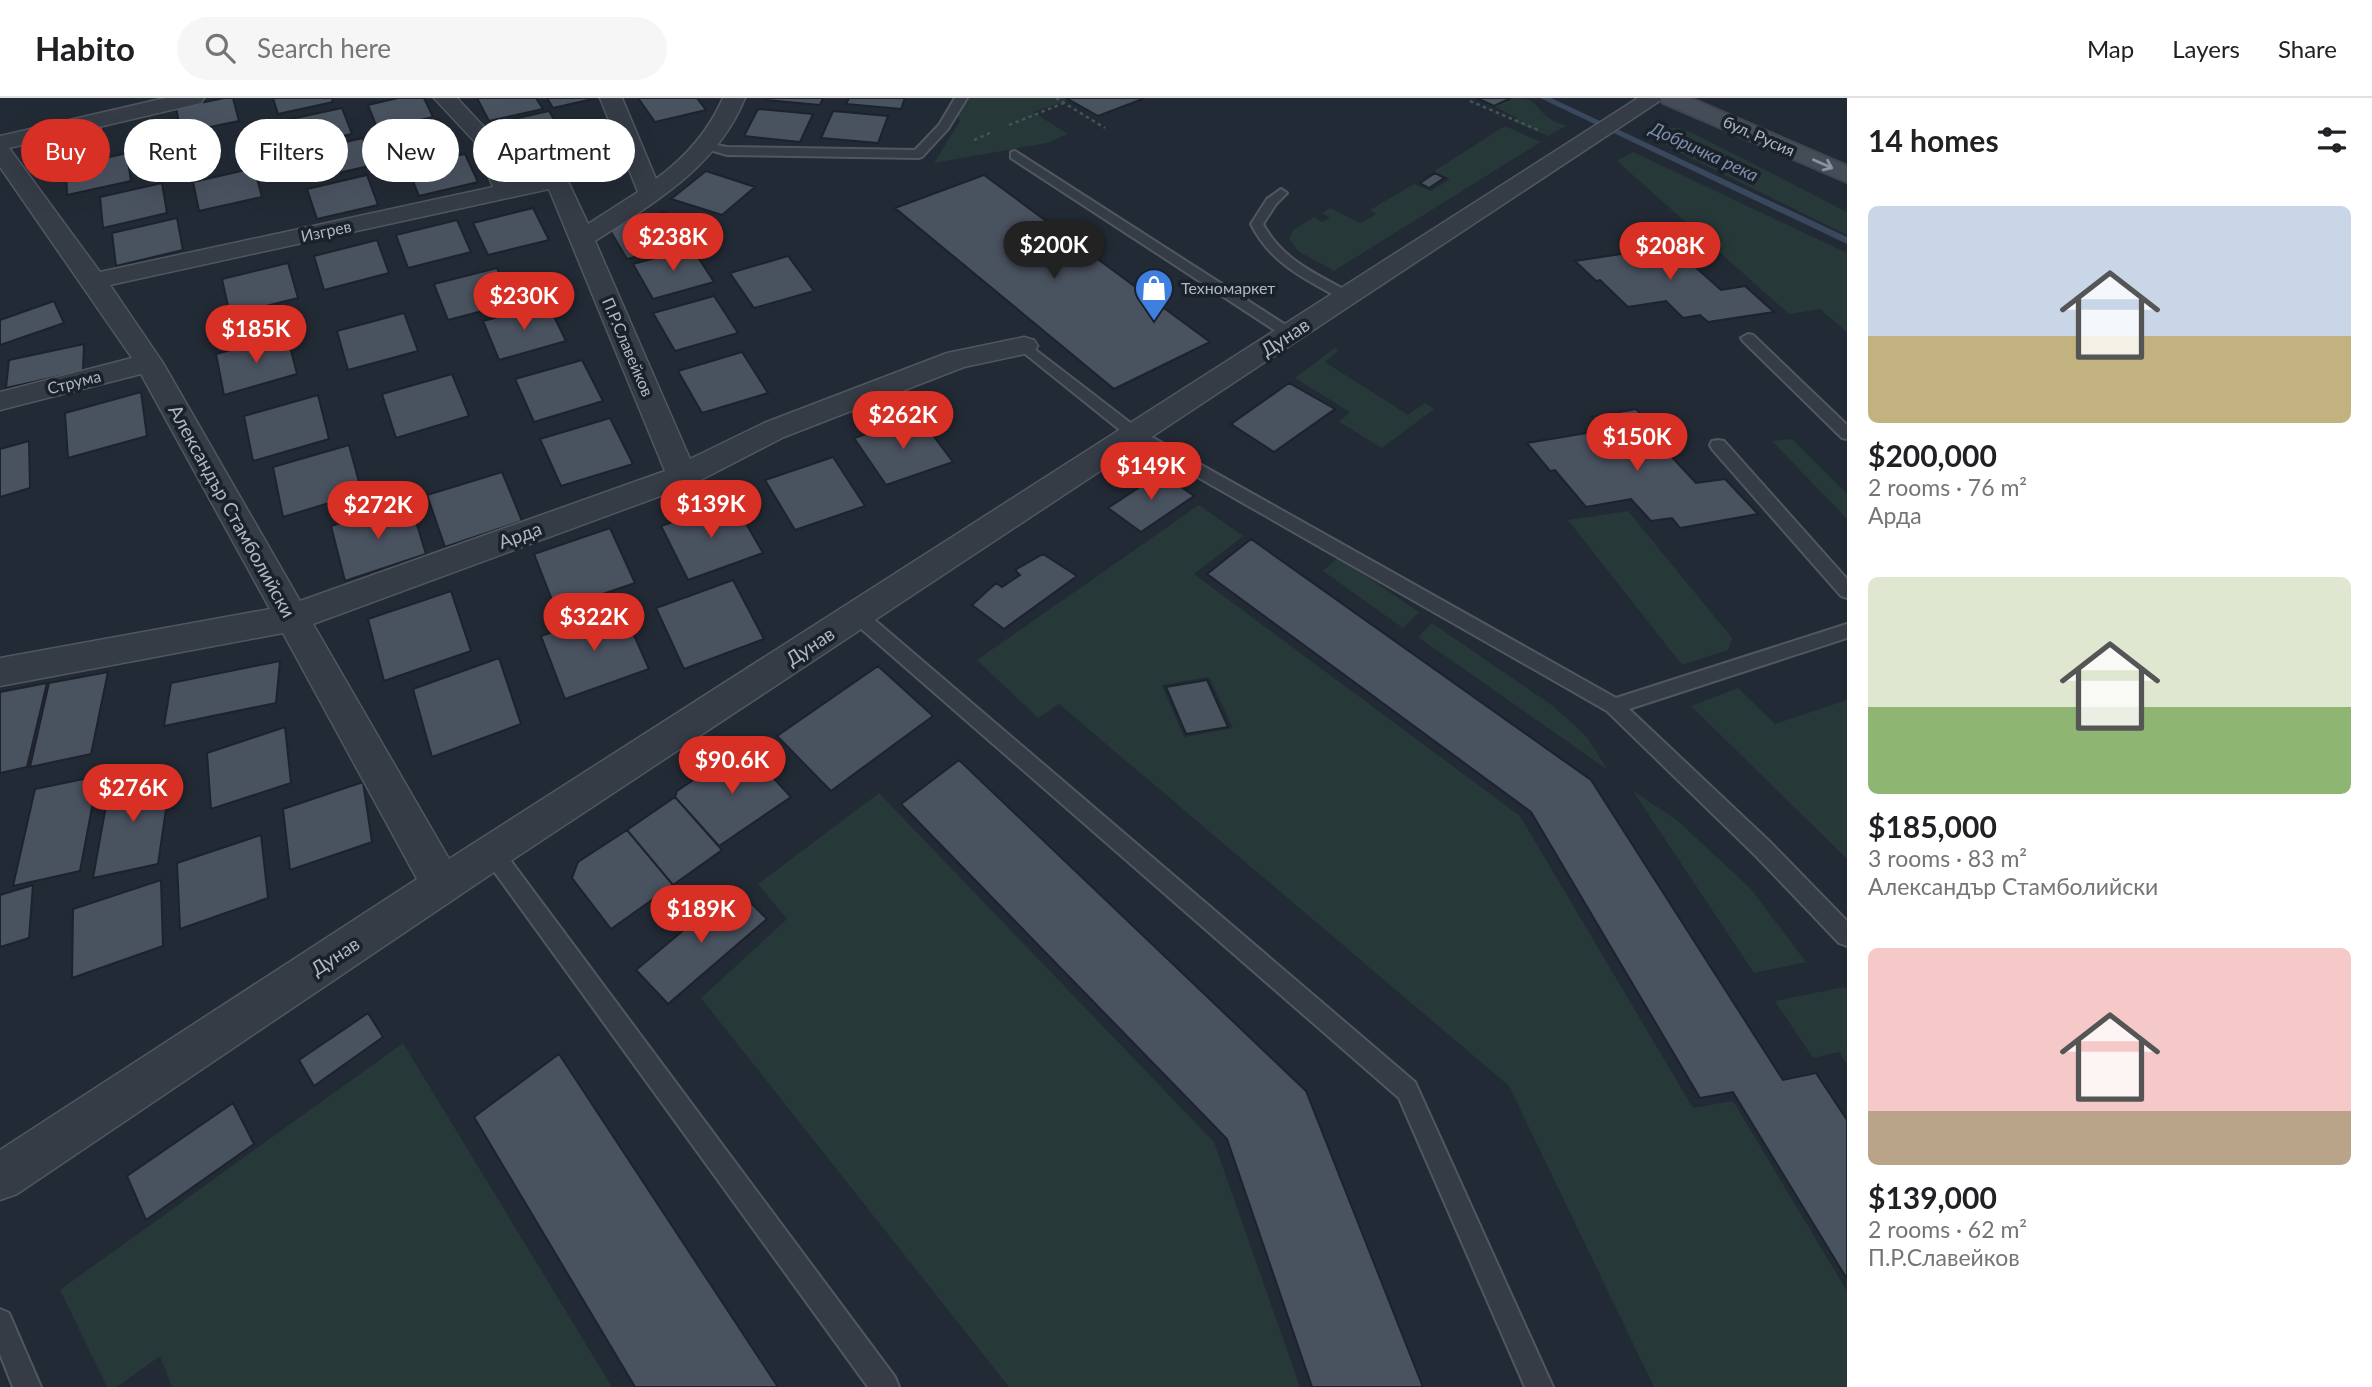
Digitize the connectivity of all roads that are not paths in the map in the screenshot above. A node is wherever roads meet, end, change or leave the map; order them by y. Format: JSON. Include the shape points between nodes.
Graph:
{"nodes":[{"id":1,"x":193,"y":98,"type":"edge"},
{"id":2,"x":445,"y":98,"type":"edge"},
{"id":3,"x":611,"y":98,"type":"edge"},
{"id":4,"x":734,"y":98,"type":"edge"},
{"id":5,"x":961,"y":98,"type":"edge"},
{"id":6,"x":1653,"y":98,"type":"edge"},
{"id":7,"x":1671,"y":98,"type":"edge"},
{"id":8,"x":0,"y":143,"type":"edge"},
{"id":9,"x":706,"y":147,"type":"junction"},
{"id":10,"x":0,"y":151,"type":"edge"},
{"id":11,"x":1015,"y":155,"type":"dead end"},
{"id":12,"x":1847,"y":175,"type":"edge"},
{"id":13,"x":548,"y":182,"type":"edge"},
{"id":14,"x":558,"y":182,"type":"edge"},
{"id":15,"x":508,"y":191,"type":"junction"},
{"id":16,"x":650,"y":193,"type":"junction"},
{"id":17,"x":1281,"y":193,"type":"dead end"},
{"id":18,"x":582,"y":239,"type":"junction"},
{"id":19,"x":94,"y":281,"type":"junction"},
{"id":20,"x":1348,"y":297,"type":"junction"},
{"id":21,"x":1290,"y":334,"type":"junction"},
{"id":22,"x":1748,"y":338,"type":"dead end"},
{"id":23,"x":1024,"y":346,"type":"joint"},
{"id":24,"x":149,"y":363,"type":"junction"},
{"id":25,"x":0,"y":401,"type":"edge"},
{"id":26,"x":1847,"y":434,"type":"edge"},
{"id":27,"x":1136,"y":435,"type":"junction"},
{"id":28,"x":1718,"y":445,"type":"dead end"},
{"id":29,"x":682,"y":476,"type":"junction"},
{"id":30,"x":1847,"y":591,"type":"edge"},
{"id":31,"x":857,"y":615,"type":"junction"},
{"id":32,"x":292,"y":618,"type":"junction"},
{"id":33,"x":1847,"y":631,"type":"edge"},
{"id":34,"x":0,"y":672,"type":"edge"},
{"id":35,"x":1614,"y":706,"type":"junction"},
{"id":36,"x":492,"y":852,"type":"junction"},
{"id":37,"x":442,"y":885,"type":"junction"},
{"id":38,"x":1847,"y":936,"type":"edge"},
{"id":39,"x":0,"y":1177,"type":"edge"},
{"id":40,"x":0,"y":1322,"type":"edge"},
{"id":41,"x":27,"y":1387,"type":"edge"},
{"id":42,"x":885,"y":1387,"type":"edge"},
{"id":43,"x":1539,"y":1387,"type":"edge"}],
"edges":[{"from":1,"to":8,"type":"street"},
{"from":2,"to":15,"type":"street","via":[[484,139]]},
{"from":3,"to":16,"type":"street"},
{"from":4,"to":9,"type":"street","via":[[729,114]]},
{"from":5,"to":9,"type":"lane","via":[[944,127],[918,154]]},
{"from":6,"to":20,"type":"street","name":"Дунав"},
{"from":7,"to":12,"type":"main road","name":"бул. Русия","one_way":true},
{"from":9,"to":16,"type":"street"},
{"from":10,"to":19,"type":"street","name":"Александър Стамболийски"},
{"from":11,"to":21,"type":"lane"},
{"from":13,"to":15,"type":"street","name":"Изгрев"},
{"from":14,"to":18,"type":"street","name":"П.Р.Славейков"},
{"from":15,"to":19,"type":"street","name":"Изгрев"},
{"from":16,"to":18,"type":"street"},
{"from":17,"to":20,"type":"lane","via":[[1257,224],[1264,240],[1280,259]]},
{"from":18,"to":29,"type":"street","name":"П.Р.Славейков"},
{"from":19,"to":24,"type":"street","name":"Александър Стамболийски"},
{"from":20,"to":21,"type":"street","name":"Дунав"},
{"from":21,"to":27,"type":"street","name":"Дунав"},
{"from":22,"to":26,"type":"lane"},
{"from":23,"to":27,"type":"lane"},
{"from":23,"to":29,"type":"street","name":"Арда","via":[[957,359],[774,430]]},
{"from":24,"to":25,"type":"street","name":"Струма"},
{"from":24,"to":32,"type":"street","name":"Александър Стамболийски"},
{"from":27,"to":31,"type":"street","name":"Дунав"},
{"from":27,"to":35,"type":"lane"},
{"from":28,"to":30,"type":"lane"},
{"from":29,"to":32,"type":"street","name":"Арда"},
{"from":31,"to":36,"type":"street","name":"Дунав"},
{"from":31,"to":43,"type":"lane","via":[[1407,1090]]},
{"from":32,"to":34,"type":"street","name":"Арда"},
{"from":32,"to":37,"type":"street","name":"Александър Стамболийски"},
{"from":33,"to":35,"type":"lane"},
{"from":35,"to":38,"type":"lane"},
{"from":36,"to":37,"type":"street","name":"Дунав"},
{"from":36,"to":42,"type":"lane"},
{"from":37,"to":39,"type":"street","name":"Дунав"},
{"from":40,"to":41,"type":"lane"}]}
